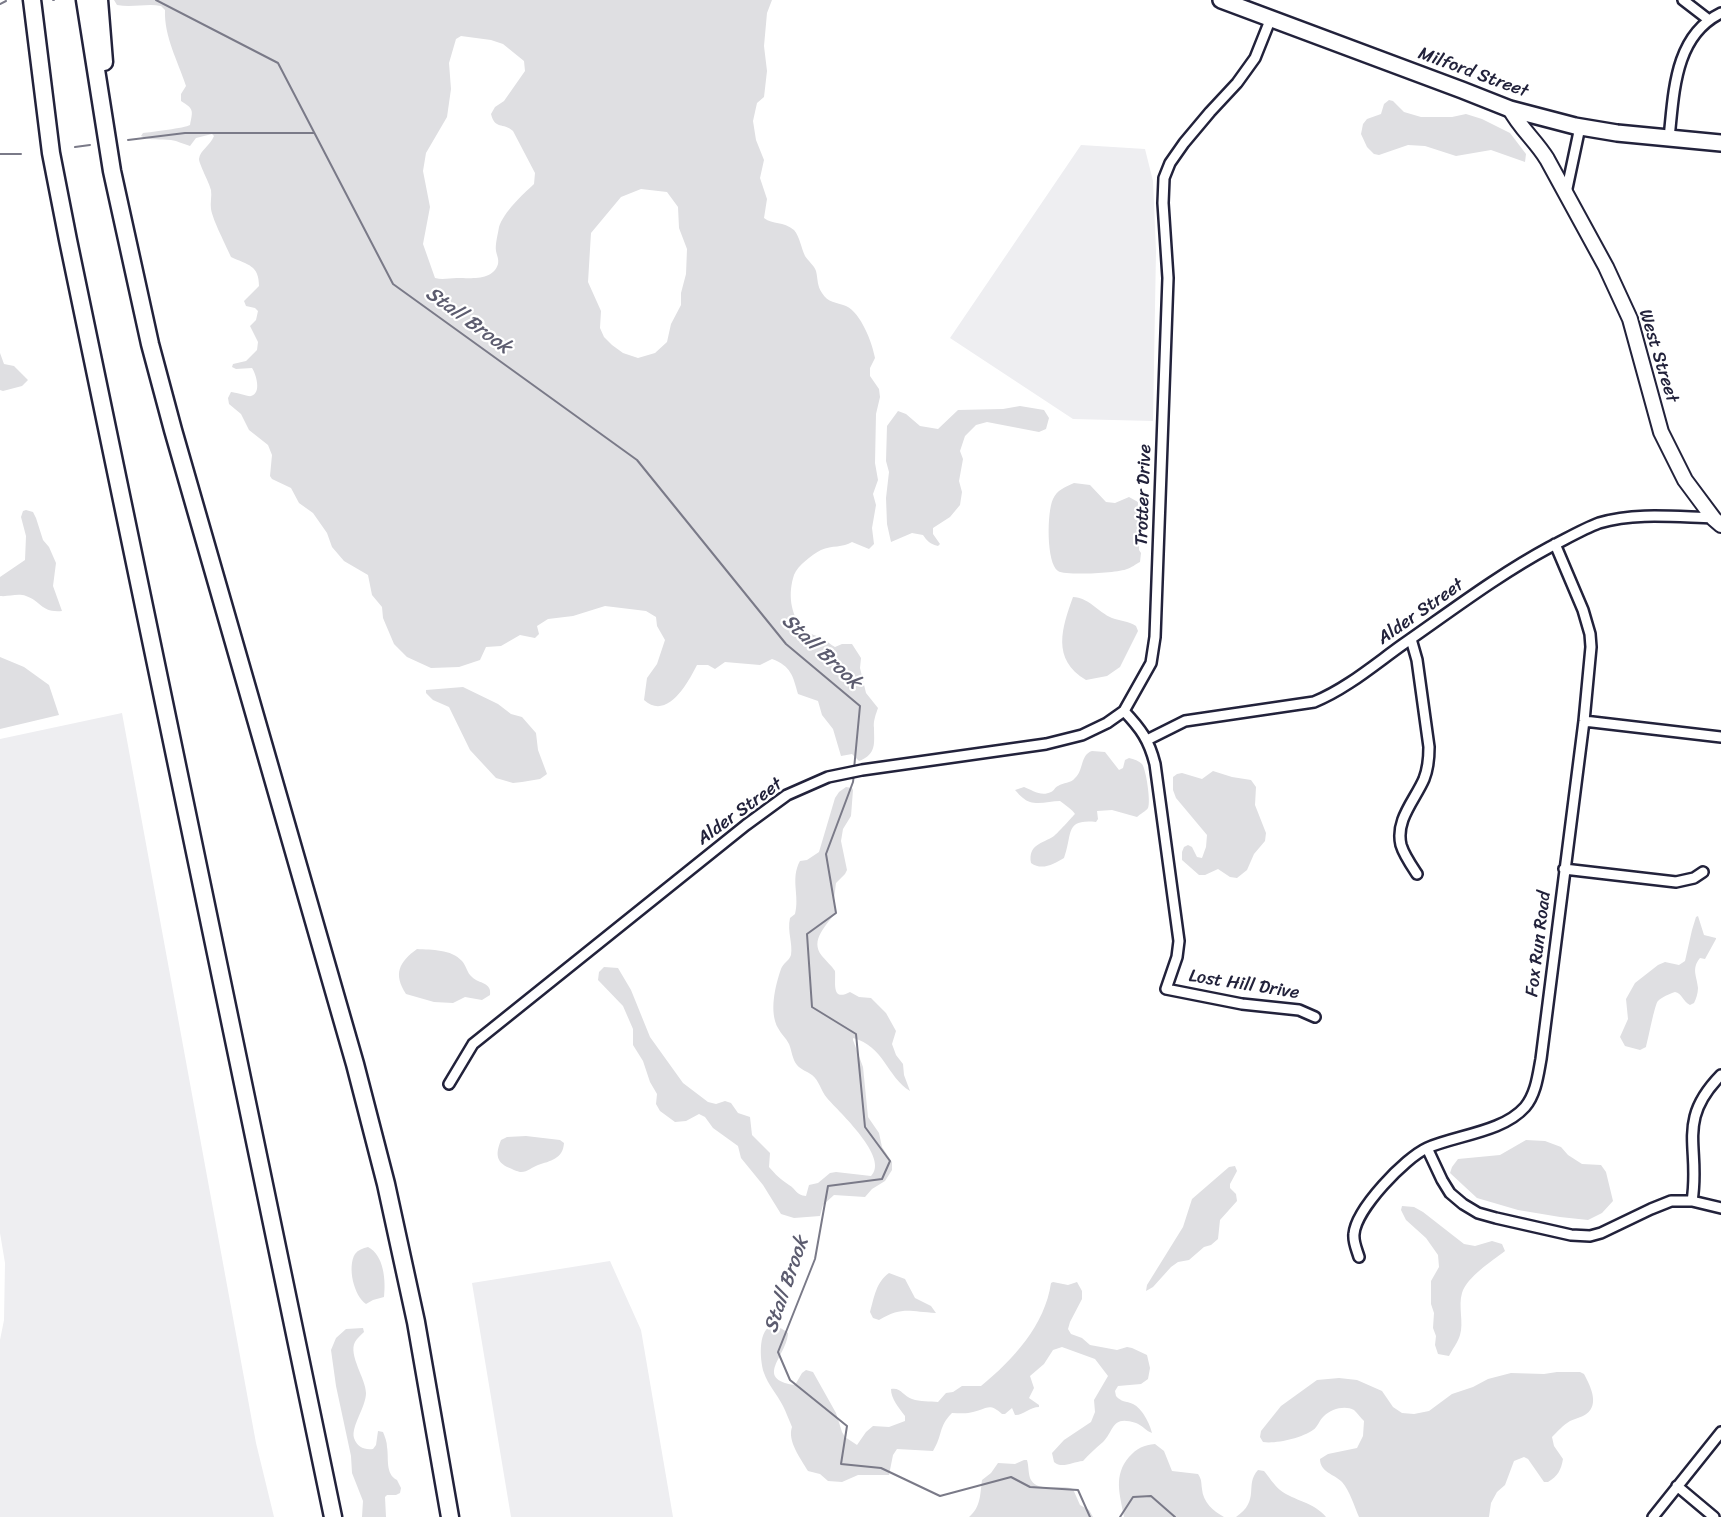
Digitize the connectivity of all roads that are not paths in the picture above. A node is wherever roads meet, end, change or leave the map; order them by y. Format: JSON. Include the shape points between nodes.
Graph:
{"nodes":[{"id":1,"x":21,"y":0,"type":"edge"},
{"id":2,"x":32,"y":0,"type":"edge"},
{"id":3,"x":84,"y":0,"type":"edge"},
{"id":4,"x":99,"y":0,"type":"edge"},
{"id":5,"x":1221,"y":0,"type":"edge"},
{"id":6,"x":1683,"y":0,"type":"edge"},
{"id":7,"x":1721,"y":13,"type":"edge"},
{"id":8,"x":1271,"y":18,"type":"junction"},
{"id":9,"x":1708,"y":20,"type":"junction"},
{"id":10,"x":1510,"y":109,"type":"junction"},
{"id":11,"x":1580,"y":127,"type":"junction"},
{"id":12,"x":1669,"y":138,"type":"junction"},
{"id":13,"x":1721,"y":143,"type":"edge"},
{"id":14,"x":51,"y":153,"type":"junction"},
{"id":15,"x":112,"y":171,"type":"junction"},
{"id":16,"x":1566,"y":193,"type":"junction"},
{"id":17,"x":1717,"y":522,"type":"edge"},
{"id":18,"x":1556,"y":544,"type":"junction"},
{"id":19,"x":1411,"y":639,"type":"junction"},
{"id":20,"x":1124,"y":711,"type":"junction"},
{"id":21,"x":1584,"y":721,"type":"junction"},
{"id":22,"x":1721,"y":737,"type":"edge"},
{"id":23,"x":1147,"y":740,"type":"junction"},
{"id":24,"x":1564,"y":869,"type":"junction"},
{"id":25,"x":1703,"y":872,"type":"dead end"},
{"id":26,"x":1417,"y":874,"type":"dead end"},
{"id":27,"x":1315,"y":1017,"type":"dead end"},
{"id":28,"x":1721,"y":1075,"type":"edge"},
{"id":29,"x":449,"y":1084,"type":"dead end"},
{"id":30,"x":1427,"y":1149,"type":"junction"},
{"id":31,"x":1692,"y":1201,"type":"junction"},
{"id":32,"x":1721,"y":1208,"type":"edge"},
{"id":33,"x":1359,"y":1257,"type":"dead end"},
{"id":34,"x":1721,"y":1432,"type":"edge"},
{"id":35,"x":1677,"y":1486,"type":"junction"},
{"id":36,"x":333,"y":1517,"type":"edge"},
{"id":37,"x":450,"y":1517,"type":"edge"},
{"id":38,"x":1653,"y":1517,"type":"edge"},
{"id":39,"x":1714,"y":1517,"type":"edge"}],
"edges":[{"from":1,"to":14,"type":"highway"},
{"from":2,"to":14,"type":"highway"},
{"from":3,"to":15,"type":"highway"},
{"from":4,"to":15,"type":"highway"},
{"from":5,"to":8,"type":"main road","name":"Milford Street"},
{"from":6,"to":9,"type":"street"},
{"from":7,"to":9,"type":"street"},
{"from":8,"to":10,"type":"main road","name":"Milford Street"},
{"from":8,"to":20,"type":"street","name":"Trotter Drive","via":[[1255,58],[1184,143],[1164,178],[1168,278],[1155,637],[1151,663]]},
{"from":9,"to":12,"type":"street","via":[[1692,41],[1676,74]]},
{"from":10,"to":11,"type":"main road","name":"Milford Street"},
{"from":10,"to":16,"type":"street","name":"West Street"},
{"from":11,"to":12,"type":"main road","name":"Milford Street"},
{"from":11,"to":16,"type":"street"},
{"from":12,"to":13,"type":"main road","name":"Milford Street"},
{"from":14,"to":36,"type":"highway"},
{"from":15,"to":37,"type":"highway","via":[[165,401],[374,1135],[424,1363]]},
{"from":16,"to":17,"type":"street","name":"West Street","via":[[1630,319],[1661,432],[1685,480]]},
{"from":17,"to":18,"type":"street","name":"Alder Street","via":[[1656,516],[1626,518],[1599,524]]},
{"from":18,"to":19,"type":"street","name":"Alder Street","via":[[1517,565]]},
{"from":18,"to":21,"type":"street","name":"Fox Run Road","via":[[1590,634]]},
{"from":19,"to":23,"type":"street","name":"Alder Street","via":[[1314,702],[1185,721]]},
{"from":19,"to":26,"type":"street","via":[[1429,747],[1425,777],[1406,811],[1400,833],[1401,844]]},
{"from":20,"to":23,"type":"street"},
{"from":20,"to":29,"type":"street","name":"Alder Street","via":[[1082,735],[1046,744],[849,772],[787,795],[473,1044]]},
{"from":21,"to":22,"type":"street"},
{"from":21,"to":24,"type":"street","name":"Fox Run Road"},
{"from":23,"to":27,"type":"street","name":"Lost Hill Drive","via":[[1155,764],[1179,941],[1166,989],[1299,1010]]},
{"from":24,"to":25,"type":"street","via":[[1676,882]]},
{"from":24,"to":30,"type":"street","name":"Fox Run Road","via":[[1541,1059],[1531,1096],[1525,1107],[1505,1121]]},
{"from":28,"to":31,"type":"street","via":[[1700,1101],[1693,1125]]},
{"from":30,"to":31,"type":"street","via":[[1450,1193],[1478,1213],[1571,1235],[1601,1233],[1661,1205]]},
{"from":30,"to":33,"type":"street","name":"Fox Run Road","via":[[1398,1171],[1364,1211],[1354,1234]]},
{"from":31,"to":32,"type":"street"},
{"from":34,"to":35,"type":"street"},
{"from":35,"to":38,"type":"street"},
{"from":35,"to":39,"type":"street"}]}
